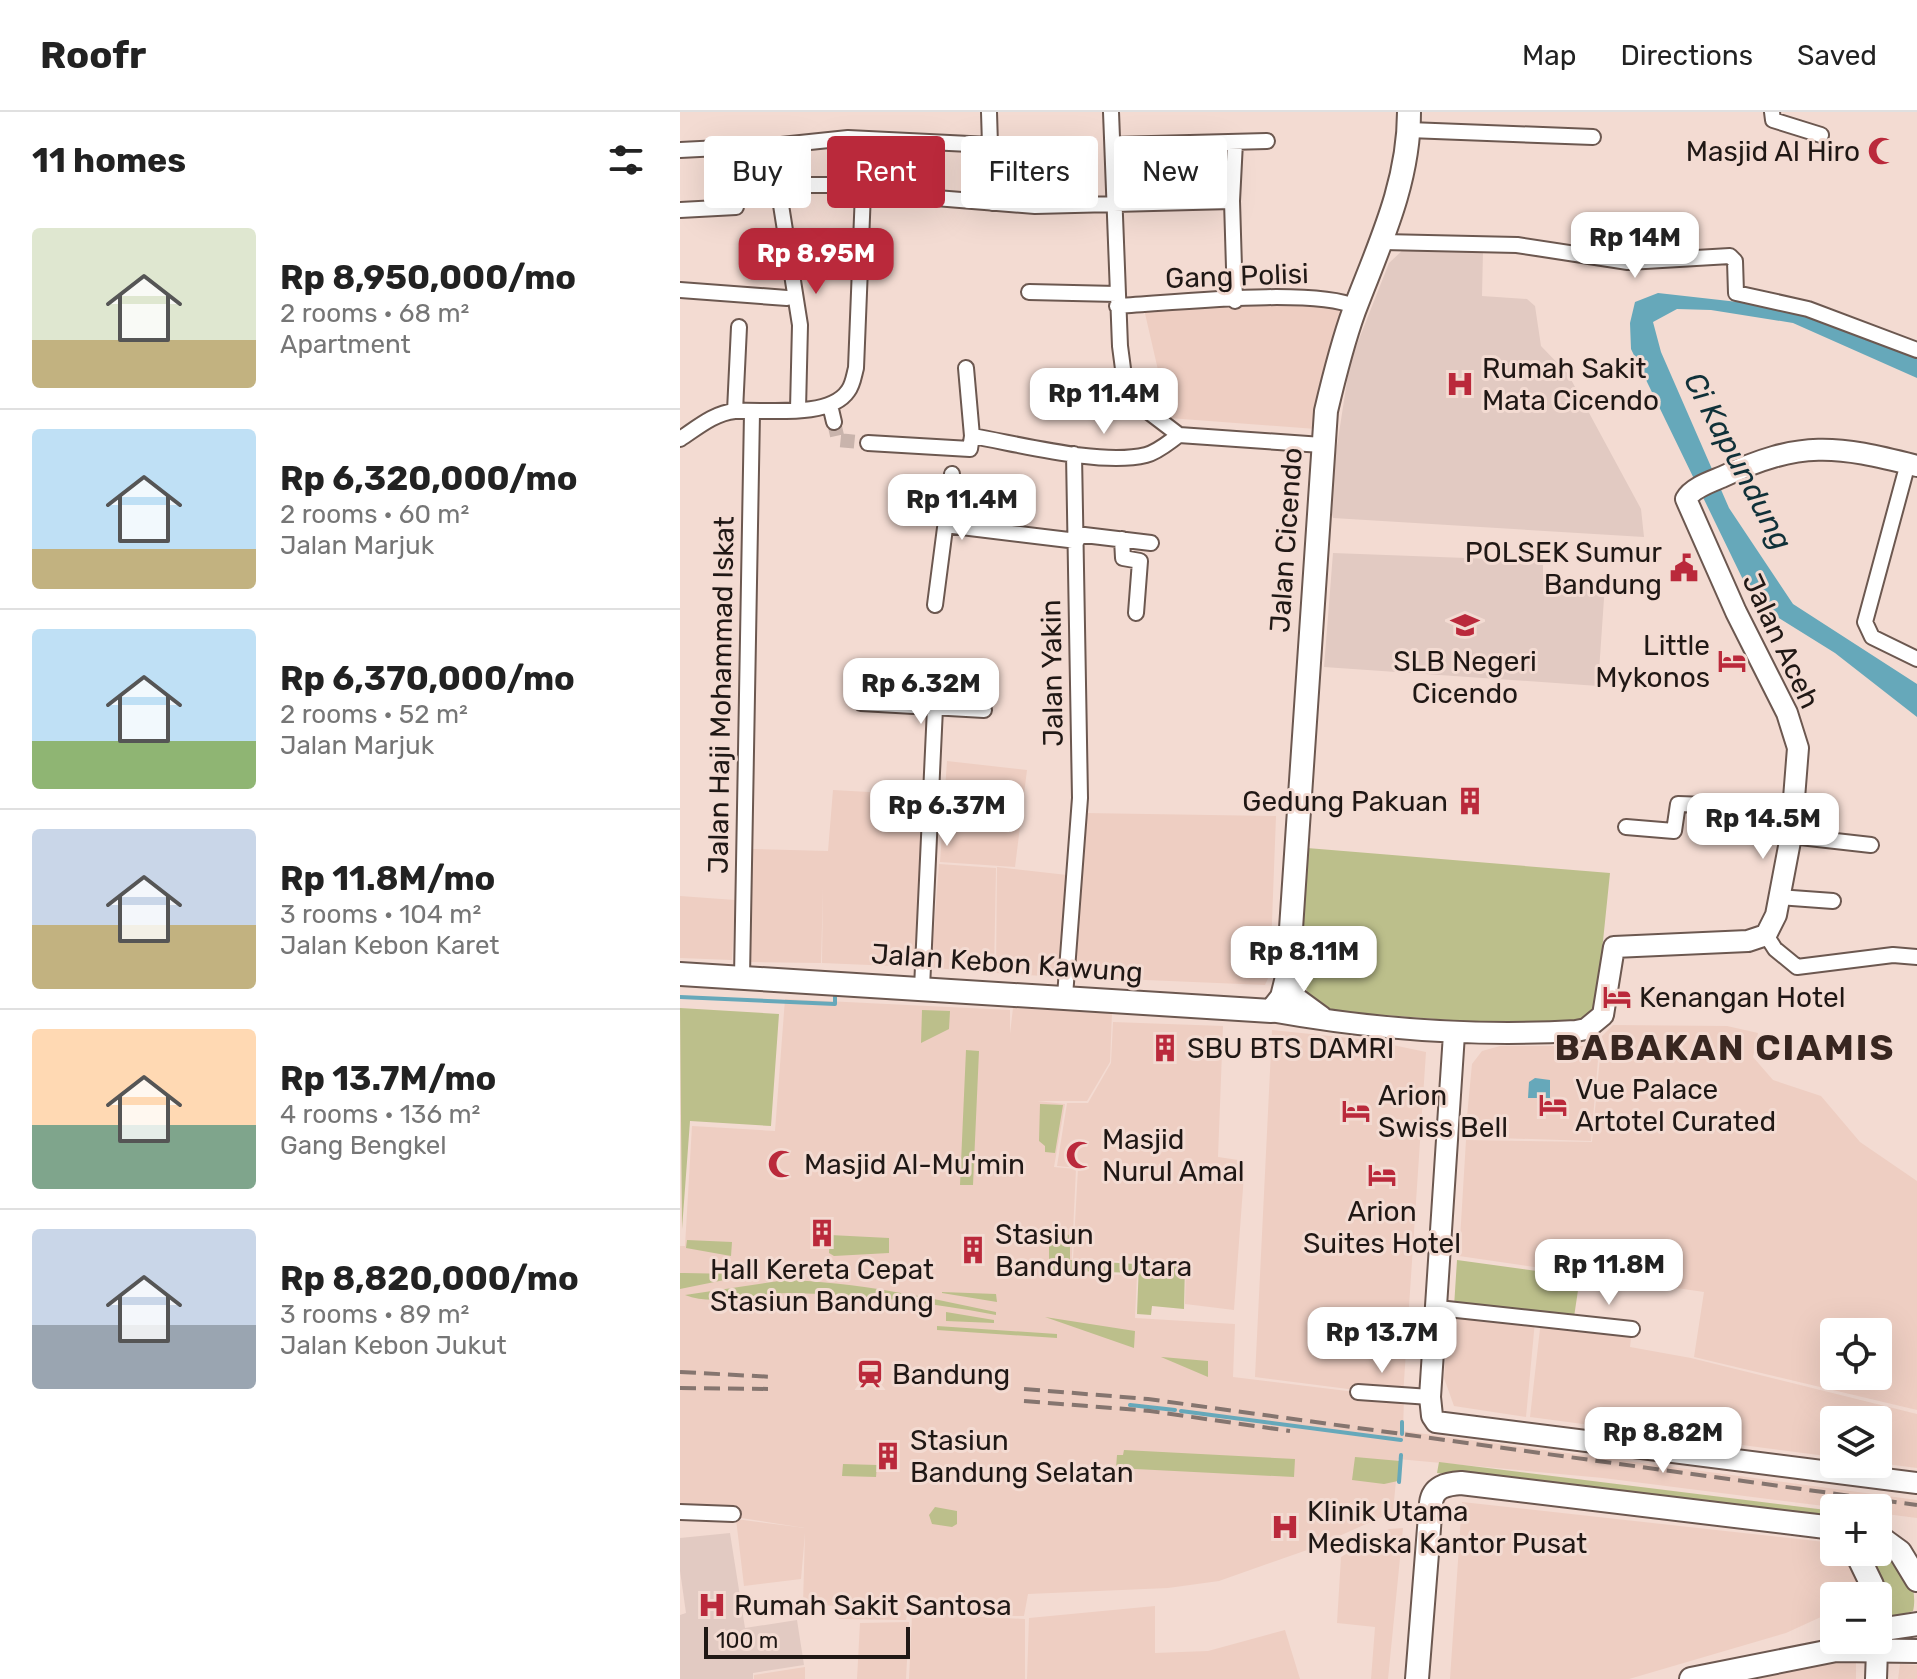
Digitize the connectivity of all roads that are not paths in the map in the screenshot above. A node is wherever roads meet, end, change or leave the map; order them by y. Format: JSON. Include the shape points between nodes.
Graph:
{"nodes":[{"id":1,"x":989,"y":112,"type":"edge"},
{"id":2,"x":1001,"y":112,"type":"edge"},
{"id":3,"x":1111,"y":112,"type":"edge"},
{"id":4,"x":1763,"y":112,"type":"edge"},
{"id":5,"x":1772,"y":112,"type":"edge"},
{"id":6,"x":1409,"y":121,"type":"edge"},
{"id":7,"x":1821,"y":135,"type":"dead end"},
{"id":8,"x":990,"y":136,"type":"edge"},
{"id":9,"x":1593,"y":137,"type":"dead end"},
{"id":10,"x":1267,"y":141,"type":"dead end"},
{"id":11,"x":811,"y":142,"type":"edge"},
{"id":12,"x":1235,"y":142,"type":"junction"},
{"id":13,"x":961,"y":144,"type":"edge"},
{"id":14,"x":1113,"y":145,"type":"junction"},
{"id":15,"x":704,"y":149,"type":"edge"},
{"id":16,"x":680,"y":150,"type":"edge"},
{"id":17,"x":1114,"y":174,"type":"edge"},
{"id":18,"x":811,"y":185,"type":"edge"},
{"id":19,"x":1227,"y":201,"type":"edge"},
{"id":20,"x":1232,"y":201,"type":"junction"},
{"id":21,"x":717,"y":208,"type":"edge"},
{"id":22,"x":783,"y":208,"type":"edge"},
{"id":23,"x":1115,"y":208,"type":"edge"},
{"id":24,"x":680,"y":210,"type":"edge"},
{"id":25,"x":1383,"y":242,"type":"junction"},
{"id":26,"x":680,"y":290,"type":"edge"},
{"id":27,"x":1029,"y":292,"type":"dead end"},
{"id":28,"x":787,"y":298,"type":"dead end"},
{"id":29,"x":1117,"y":300,"type":"junction"},
{"id":30,"x":1235,"y":301,"type":"junction"},
{"id":31,"x":1356,"y":307,"type":"junction"},
{"id":32,"x":739,"y":327,"type":"dead end"},
{"id":33,"x":1917,"y":350,"type":"edge"},
{"id":34,"x":966,"y":368,"type":"dead end"},
{"id":35,"x":830,"y":405,"type":"junction"},
{"id":36,"x":798,"y":409,"type":"junction"},
{"id":37,"x":735,"y":411,"type":"junction"},
{"id":38,"x":752,"y":413,"type":"junction"},
{"id":39,"x":834,"y":422,"type":"tunnel mouth"},
{"id":40,"x":1179,"y":435,"type":"junction"},
{"id":41,"x":972,"y":436,"type":"junction"},
{"id":42,"x":680,"y":439,"type":"edge"},
{"id":43,"x":868,"y":443,"type":"tunnel mouth"},
{"id":44,"x":1322,"y":445,"type":"junction"},
{"id":45,"x":1074,"y":454,"type":"junction"},
{"id":46,"x":1914,"y":462,"type":"edge"},
{"id":47,"x":952,"y":474,"type":"dead end"},
{"id":48,"x":945,"y":525,"type":"junction"},
{"id":49,"x":1077,"y":537,"type":"junction"},
{"id":50,"x":1122,"y":539,"type":"junction"},
{"id":51,"x":1151,"y":543,"type":"dead end"},
{"id":52,"x":935,"y":605,"type":"dead end"},
{"id":53,"x":1136,"y":613,"type":"dead end"},
{"id":54,"x":1916,"y":656,"type":"edge"},
{"id":55,"x":861,"y":703,"type":"dead end"},
{"id":56,"x":935,"y":708,"type":"junction"},
{"id":57,"x":984,"y":710,"type":"dead end"},
{"id":58,"x":1794,"y":808,"type":"junction"},
{"id":59,"x":1626,"y":827,"type":"dead end"},
{"id":60,"x":1791,"y":836,"type":"junction"},
{"id":61,"x":1871,"y":845,"type":"dead end"},
{"id":62,"x":1778,"y":897,"type":"junction"},
{"id":63,"x":1833,"y":901,"type":"dead end"},
{"id":64,"x":1766,"y":935,"type":"junction"},
{"id":65,"x":1917,"y":957,"type":"edge"},
{"id":66,"x":680,"y":974,"type":"edge"},
{"id":67,"x":742,"y":977,"type":"junction"},
{"id":68,"x":1287,"y":984,"type":"junction"},
{"id":69,"x":922,"y":988,"type":"junction"},
{"id":70,"x":1065,"y":996,"type":"junction"},
{"id":71,"x":1271,"y":1011,"type":"junction"},
{"id":72,"x":1329,"y":1021,"type":"junction"},
{"id":73,"x":1454,"y":1034,"type":"junction"},
{"id":74,"x":1444,"y":1309,"type":"junction"},
{"id":75,"x":1632,"y":1329,"type":"dead end"},
{"id":76,"x":1358,"y":1392,"type":"dead end"},
{"id":77,"x":1430,"y":1397,"type":"junction"},
{"id":78,"x":1917,"y":1483,"type":"edge"},
{"id":79,"x":680,"y":1512,"type":"edge"},
{"id":80,"x":733,"y":1514,"type":"dead end"},
{"id":81,"x":1820,"y":1526,"type":"edge"},
{"id":82,"x":1892,"y":1546,"type":"edge"},
{"id":83,"x":1917,"y":1580,"type":"edge"},
{"id":84,"x":1917,"y":1624,"type":"edge"},
{"id":85,"x":1892,"y":1634,"type":"edge"},
{"id":86,"x":1820,"y":1639,"type":"edge"},
{"id":87,"x":1892,"y":1644,"type":"edge"},
{"id":88,"x":1917,"y":1651,"type":"edge"},
{"id":89,"x":1820,"y":1653,"type":"edge"},
{"id":90,"x":1877,"y":1654,"type":"edge"},
{"id":91,"x":1749,"y":1666,"type":"junction"},
{"id":92,"x":1417,"y":1679,"type":"edge"},
{"id":93,"x":1691,"y":1679,"type":"edge"},
{"id":94,"x":1876,"y":1679,"type":"edge"}],
"edges":[{"from":1,"to":2,"type":"street"},
{"from":1,"to":8,"type":"street"},
{"from":3,"to":14,"type":"street"},
{"from":4,"to":5,"type":"street"},
{"from":5,"to":7,"type":"street","via":[[1773,120]]},
{"from":6,"to":9,"type":"street"},
{"from":6,"to":25,"type":"main road","name":"Jalan Cicendo","via":[[1401,182]]},
{"from":10,"to":12,"type":"street"},
{"from":11,"to":13,"type":"street","via":[[848,138]]},
{"from":12,"to":14,"type":"street"},
{"from":12,"to":20,"type":"street"},
{"from":14,"to":17,"type":"street"},
{"from":15,"to":16,"type":"street"},
{"from":18,"to":35,"type":"street","via":[[854,185],[863,192],[856,368],[850,389]]},
{"from":19,"to":20,"type":"street"},
{"from":20,"to":30,"type":"street"},
{"from":21,"to":24,"type":"street"},
{"from":22,"to":36,"type":"street","via":[[800,325]]},
{"from":23,"to":29,"type":"street"},
{"from":25,"to":31,"type":"main road","name":"Jalan Cicendo"},
{"from":25,"to":33,"type":"street","via":[[1517,245],[1628,262],[1727,256],[1735,261],[1739,294],[1808,309]]},
{"from":26,"to":28,"type":"street"},
{"from":27,"to":29,"type":"street","name":"Gang Polisi"},
{"from":29,"to":30,"type":"street","name":"Gang Polisi"},
{"from":29,"to":40,"type":"street","via":[[1125,384],[1133,400]]},
{"from":30,"to":31,"type":"street","name":"Gang Polisi","via":[[1308,298],[1341,300]]},
{"from":31,"to":44,"type":"main road","name":"Jalan Cicendo","via":[[1335,373]]},
{"from":32,"to":37,"type":"street"},
{"from":34,"to":41,"type":"street"},
{"from":35,"to":36,"type":"street"},
{"from":35,"to":39,"type":"street"},
{"from":36,"to":38,"type":"street"},
{"from":37,"to":38,"type":"street"},
{"from":37,"to":42,"type":"street","via":[[709,419]]},
{"from":38,"to":67,"type":"street","name":"Jalan Haji Mohammad Iskat"},
{"from":40,"to":44,"type":"street"},
{"from":40,"to":45,"type":"street","via":[[1150,454]]},
{"from":41,"to":43,"type":"street","via":[[970,449]]},
{"from":41,"to":45,"type":"street"},
{"from":44,"to":68,"type":"main road","name":"Jalan Cicendo"},
{"from":45,"to":49,"type":"street","name":"Jalan Yakin"},
{"from":46,"to":54,"type":"street","via":[[1865,622],[1872,637]]},
{"from":46,"to":58,"type":"main road","name":"Jalan Aceh","via":[[1815,448],[1772,455],[1687,495],[1793,728],[1798,748]]},
{"from":47,"to":48,"type":"street"},
{"from":48,"to":49,"type":"street"},
{"from":48,"to":52,"type":"street"},
{"from":49,"to":50,"type":"street"},
{"from":49,"to":70,"type":"street","name":"Jalan Yakin","via":[[1080,798]]},
{"from":50,"to":51,"type":"street"},
{"from":50,"to":53,"type":"street","via":[[1123,558],[1140,561]]},
{"from":55,"to":56,"type":"street"},
{"from":56,"to":57,"type":"street"},
{"from":56,"to":69,"type":"street"},
{"from":58,"to":59,"type":"street","via":[[1678,804],[1674,831]]},
{"from":58,"to":60,"type":"main road","name":"Jalan Aceh"},
{"from":60,"to":61,"type":"street"},
{"from":60,"to":62,"type":"main road","name":"Jalan Aceh"},
{"from":62,"to":63,"type":"street"},
{"from":62,"to":64,"type":"main road","name":"Jalan Aceh","via":[[1773,927]]},
{"from":64,"to":65,"type":"street","via":[[1797,967]]},
{"from":64,"to":73,"type":"main road","via":[[1748,941],[1614,947],[1603,1015],[1586,1029]]},
{"from":66,"to":67,"type":"main road","name":"Jalan Kebon Kawung"},
{"from":67,"to":69,"type":"main road","name":"Jalan Kebon Kawung"},
{"from":68,"to":71,"type":"main road","name":"Jalan Cicendo"},
{"from":68,"to":72,"type":"main road","via":[[1308,1009]]},
{"from":69,"to":70,"type":"main road","name":"Jalan Kebon Kawung"},
{"from":70,"to":71,"type":"main road","name":"Jalan Kebon Kawung"},
{"from":71,"to":72,"type":"main road","name":"Jalan Kebon Kawung"},
{"from":72,"to":73,"type":"main road"},
{"from":73,"to":74,"type":"main road"},
{"from":74,"to":75,"type":"street"},
{"from":74,"to":77,"type":"main road"},
{"from":76,"to":77,"type":"street"},
{"from":77,"to":78,"type":"main road","via":[[1434,1419],[1444,1426]]},
{"from":79,"to":80,"type":"street"},
{"from":81,"to":92,"type":"main road","via":[[1461,1483],[1437,1490],[1431,1503]]},
{"from":82,"to":83,"type":"main road"},
{"from":84,"to":85,"type":"main road"},
{"from":86,"to":91,"type":"main road","via":[[1766,1655]]},
{"from":87,"to":88,"type":"main road"},
{"from":89,"to":91,"type":"main road"},
{"from":90,"to":94,"type":"main road"},
{"from":91,"to":93,"type":"main road"}]}
